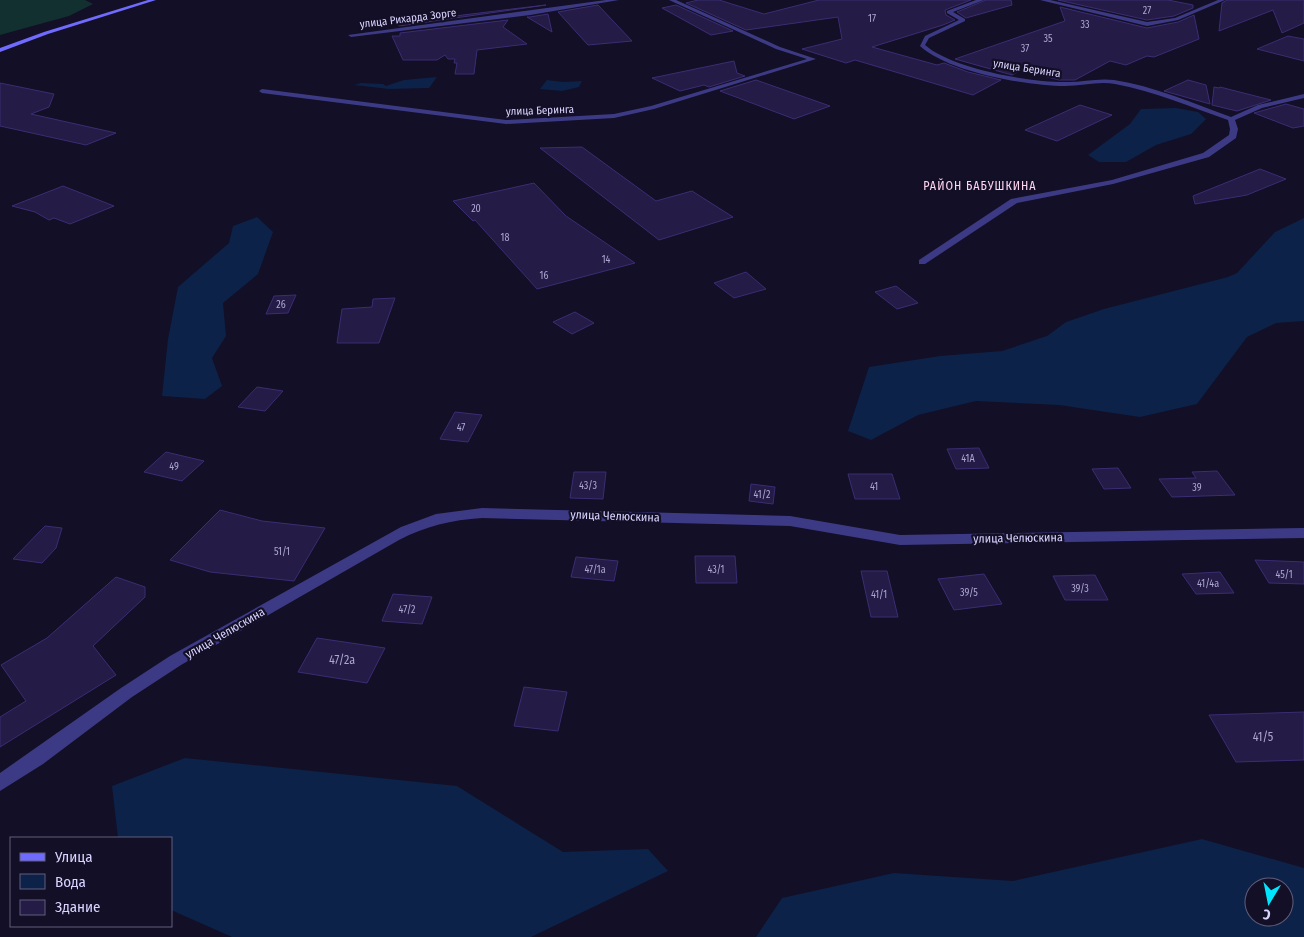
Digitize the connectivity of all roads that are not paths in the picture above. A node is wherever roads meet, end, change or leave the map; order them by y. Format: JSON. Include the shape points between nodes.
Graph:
{"nodes":[{"id":1,"x":154,"y":0,"type":"edge"},
{"id":2,"x":616,"y":0,"type":"edge"},
{"id":3,"x":672,"y":0,"type":"edge"},
{"id":4,"x":981,"y":0,"type":"edge"},
{"id":5,"x":1043,"y":0,"type":"edge"},
{"id":6,"x":1222,"y":0,"type":"edge"},
{"id":7,"x":351,"y":35,"type":"dead end"},
{"id":8,"x":0,"y":50,"type":"edge"},
{"id":9,"x":262,"y":91,"type":"dead end"},
{"id":10,"x":1304,"y":96,"type":"edge"},
{"id":11,"x":1231,"y":119,"type":"junction"},
{"id":12,"x":922,"y":262,"type":"dead end"},
{"id":13,"x":1304,"y":534,"type":"edge"},
{"id":14,"x":0,"y":783,"type":"edge"}],
"edges":[{"from":1,"to":8,"type":"main road"},
{"from":2,"to":7,"type":"street","name":"улица Рихарда Зорге"},
{"from":3,"to":9,"type":"street","name":"улица Беринга","via":[[778,48],[813,59],[652,108],[597,118],[506,122]]},
{"from":4,"to":11,"type":"street","name":"улица Беринга","via":[[949,12],[962,20],[927,37],[922,44],[924,49],[941,58],[998,74],[1063,84],[1114,82]]},
{"from":5,"to":6,"type":"street","via":[[1147,24],[1176,20]]},
{"from":10,"to":11,"type":"street","via":[[1260,106]]},
{"from":11,"to":12,"type":"street","via":[[1233,136],[1206,154],[1113,182],[1014,201]]},
{"from":13,"to":14,"type":"street","name":"улица Челюскина","via":[[900,540],[790,521],[451,514],[394,536],[188,654],[144,681]]}]}
